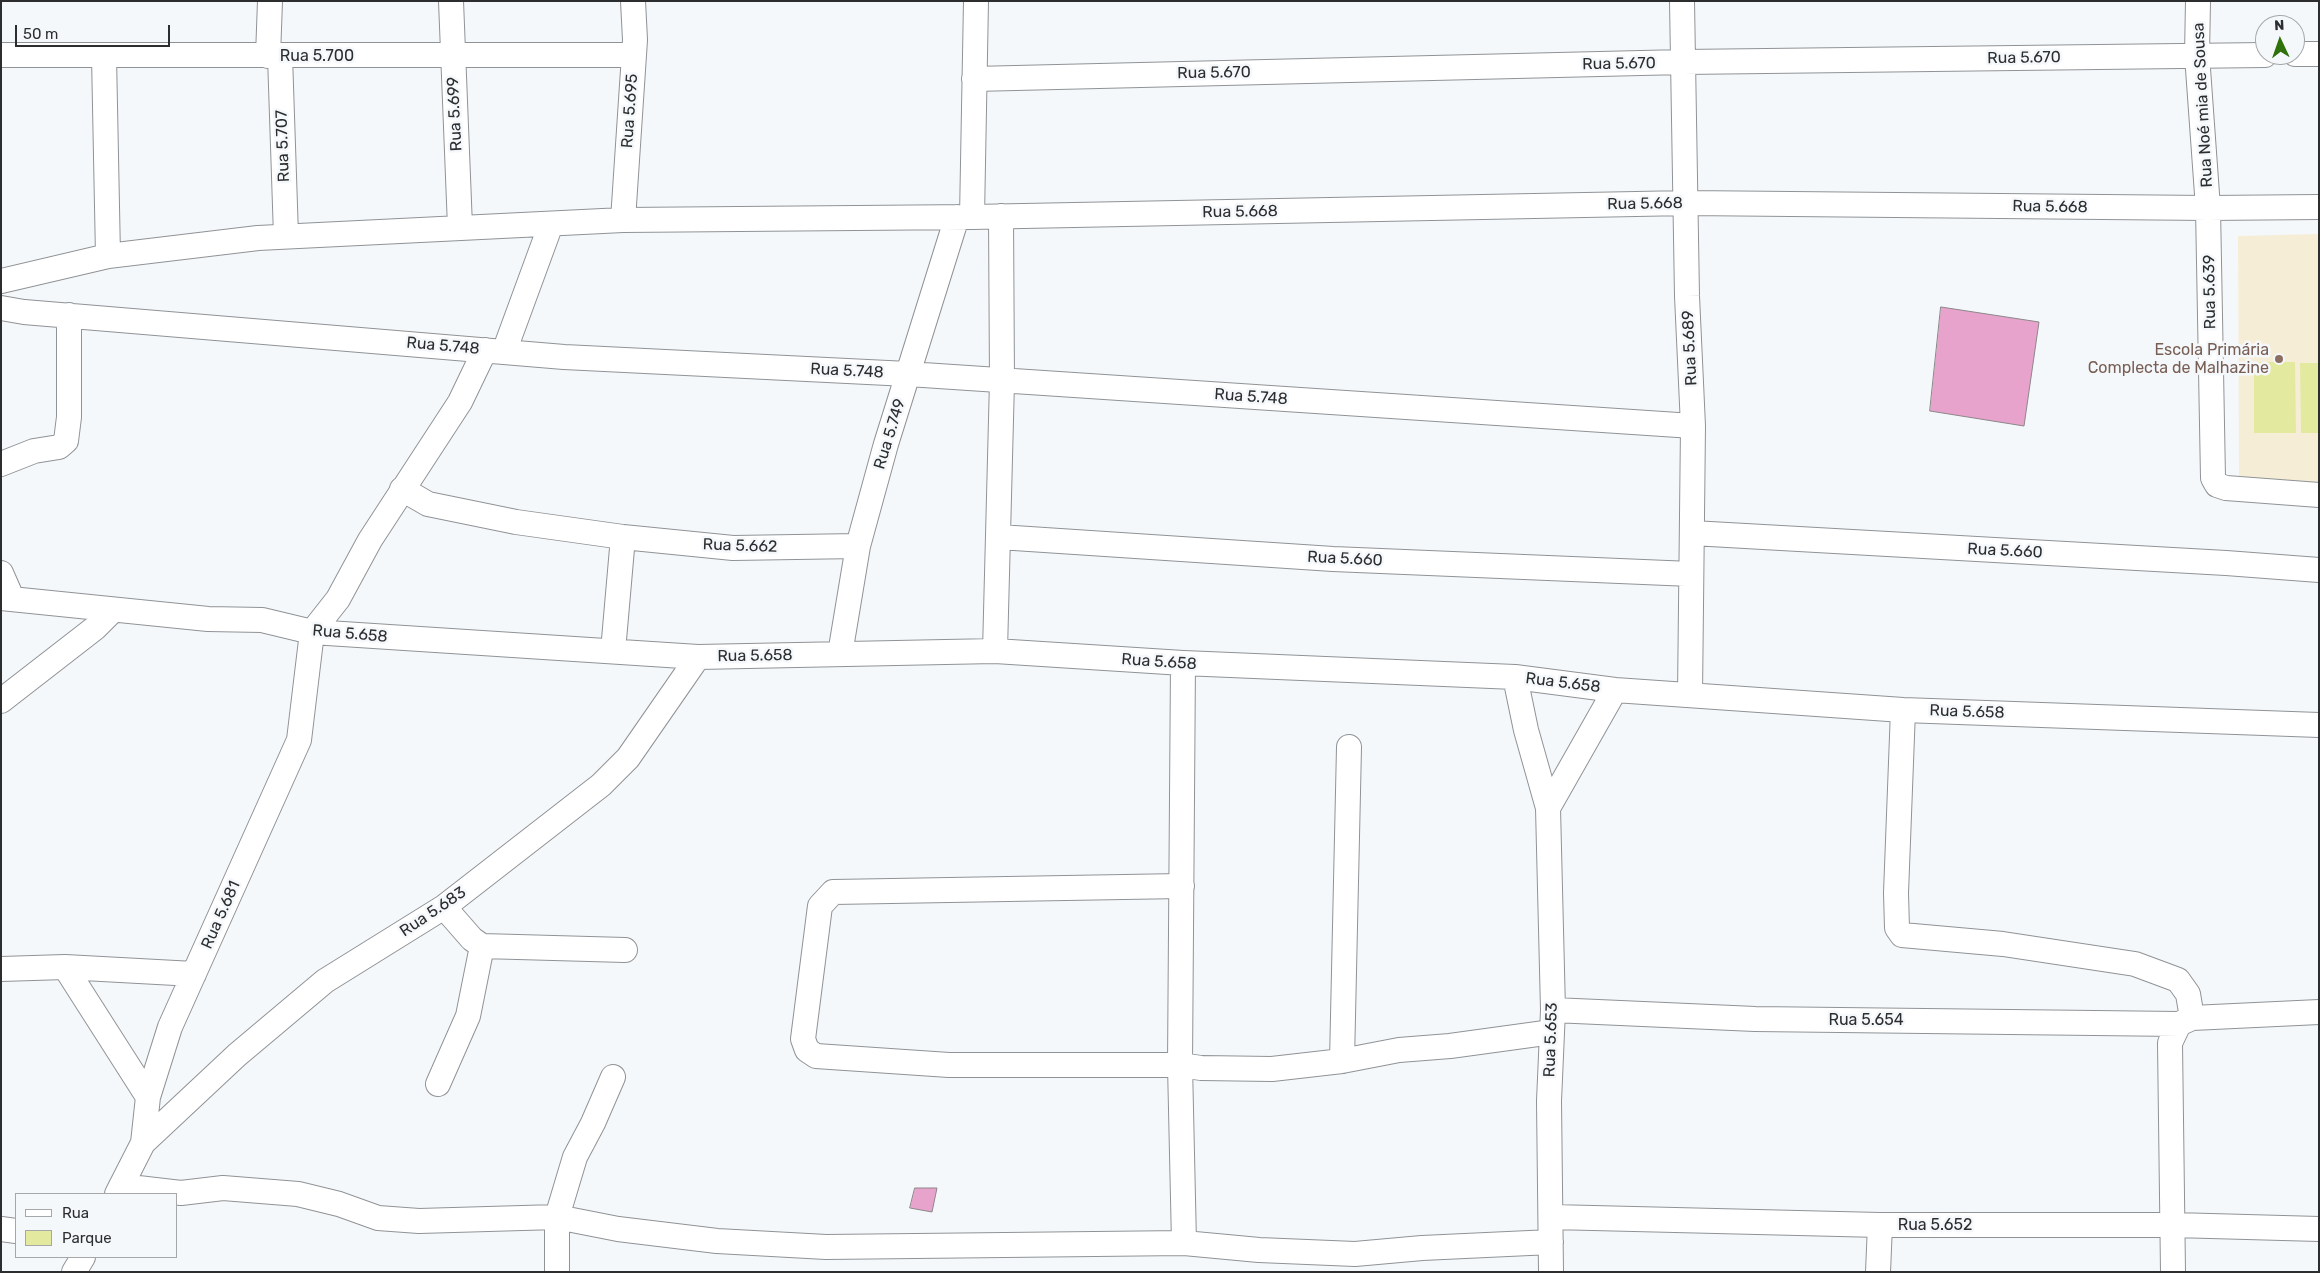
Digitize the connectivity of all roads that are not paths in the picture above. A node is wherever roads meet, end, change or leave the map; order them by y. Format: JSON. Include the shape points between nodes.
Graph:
{"nodes":[{"id":1,"x":270,"y":1,"type":"edge"},
{"id":2,"x":451,"y":1,"type":"edge"},
{"id":3,"x":633,"y":1,"type":"edge"},
{"id":4,"x":976,"y":1,"type":"edge"},
{"id":5,"x":1682,"y":1,"type":"edge"},
{"id":6,"x":2198,"y":1,"type":"edge"},
{"id":7,"x":452,"y":54,"type":"junction"},
{"id":8,"x":2305,"y":54,"type":"edge"},
{"id":9,"x":2319,"y":54,"type":"edge"},
{"id":10,"x":1,"y":55,"type":"edge"},
{"id":11,"x":634,"y":55,"type":"junction"},
{"id":12,"x":2197,"y":55,"type":"junction"},
{"id":13,"x":2255,"y":55,"type":"edge"},
{"id":14,"x":104,"y":56,"type":"junction"},
{"id":15,"x":274,"y":56,"type":"junction"},
{"id":16,"x":1683,"y":62,"type":"junction"},
{"id":17,"x":974,"y":79,"type":"junction"},
{"id":18,"x":1687,"y":204,"type":"junction"},
{"id":19,"x":2319,"y":207,"type":"edge"},
{"id":20,"x":2208,"y":208,"type":"junction"},
{"id":21,"x":1001,"y":216,"type":"junction"},
{"id":22,"x":965,"y":217,"type":"junction"},
{"id":23,"x":623,"y":220,"type":"junction"},
{"id":24,"x":551,"y":224,"type":"junction"},
{"id":25,"x":460,"y":227,"type":"junction"},
{"id":26,"x":286,"y":236,"type":"junction"},
{"id":27,"x":108,"y":256,"type":"junction"},
{"id":28,"x":1,"y":281,"type":"edge"},
{"id":29,"x":1,"y":308,"type":"edge"},
{"id":30,"x":69,"y":315,"type":"junction"},
{"id":31,"x":494,"y":351,"type":"junction"},
{"id":32,"x":908,"y":374,"type":"junction"},
{"id":33,"x":1002,"y":381,"type":"junction"},
{"id":34,"x":1693,"y":426,"type":"junction"},
{"id":35,"x":1,"y":464,"type":"edge"},
{"id":36,"x":402,"y":489,"type":"junction"},
{"id":37,"x":2319,"y":495,"type":"edge"},
{"id":38,"x":1692,"y":533,"type":"junction"},
{"id":39,"x":999,"y":537,"type":"junction"},
{"id":40,"x":623,"y":538,"type":"junction"},
{"id":41,"x":858,"y":546,"type":"junction"},
{"id":42,"x":2319,"y":570,"type":"edge"},
{"id":43,"x":1,"y":573,"type":"edge"},
{"id":44,"x":1691,"y":574,"type":"junction"},
{"id":45,"x":6,"y":598,"type":"edge"},
{"id":46,"x":112,"y":610,"type":"junction"},
{"id":47,"x":312,"y":632,"type":"junction"},
{"id":48,"x":995,"y":651,"type":"junction"},
{"id":49,"x":613,"y":652,"type":"junction"},
{"id":50,"x":840,"y":654,"type":"junction"},
{"id":51,"x":698,"y":657,"type":"junction"},
{"id":52,"x":1183,"y":664,"type":"junction"},
{"id":53,"x":1515,"y":677,"type":"junction"},
{"id":54,"x":1615,"y":690,"type":"junction"},
{"id":55,"x":1690,"y":695,"type":"junction"},
{"id":56,"x":1,"y":700,"type":"edge"},
{"id":57,"x":1904,"y":710,"type":"junction"},
{"id":58,"x":2319,"y":725,"type":"edge"},
{"id":59,"x":1349,"y":747,"type":"dead end"},
{"id":60,"x":1548,"y":808,"type":"junction"},
{"id":61,"x":1182,"y":886,"type":"junction"},
{"id":62,"x":444,"y":907,"type":"junction"},
{"id":63,"x":482,"y":946,"type":"junction"},
{"id":64,"x":625,"y":950,"type":"dead end"},
{"id":65,"x":65,"y":967,"type":"junction"},
{"id":66,"x":1,"y":969,"type":"edge"},
{"id":67,"x":194,"y":974,"type":"junction"},
{"id":68,"x":2319,"y":1012,"type":"edge"},
{"id":69,"x":1553,"y":1021,"type":"junction"},
{"id":70,"x":2180,"y":1028,"type":"junction"},
{"id":71,"x":1342,"y":1061,"type":"junction"},
{"id":72,"x":1180,"y":1065,"type":"junction"},
{"id":73,"x":613,"y":1077,"type":"dead end"},
{"id":74,"x":438,"y":1084,"type":"dead end"},
{"id":75,"x":148,"y":1097,"type":"junction"},
{"id":76,"x":143,"y":1143,"type":"junction"},
{"id":77,"x":119,"y":1190,"type":"edge"},
{"id":78,"x":557,"y":1217,"type":"junction"},
{"id":79,"x":1552,"y":1217,"type":"junction"},
{"id":80,"x":1880,"y":1225,"type":"junction"},
{"id":81,"x":2174,"y":1225,"type":"junction"},
{"id":82,"x":1,"y":1229,"type":"edge"},
{"id":83,"x":2319,"y":1229,"type":"edge"},
{"id":84,"x":15,"y":1231,"type":"edge"},
{"id":85,"x":1551,"y":1242,"type":"junction"},
{"id":86,"x":1184,"y":1244,"type":"junction"},
{"id":87,"x":82,"y":1258,"type":"edge"},
{"id":88,"x":74,"y":1272,"type":"edge"},
{"id":89,"x":557,"y":1272,"type":"edge"},
{"id":90,"x":1551,"y":1272,"type":"edge"},
{"id":91,"x":1878,"y":1272,"type":"edge"},
{"id":92,"x":2173,"y":1272,"type":"edge"}],
"edges":[{"from":1,"to":15,"type":"street","name":"Rua 5.707"},
{"from":2,"to":7,"type":"street","name":"Rua 5.699"},
{"from":3,"to":11,"type":"street","name":"Rua 5.695"},
{"from":4,"to":17,"type":"street","name":"Rua 5.749"},
{"from":5,"to":16,"type":"street","name":"Rua 5.689"},
{"from":6,"to":12,"type":"street","name":"Rua Noé mia de Sousa"},
{"from":7,"to":11,"type":"street","name":"Rua 5.700"},
{"from":7,"to":15,"type":"street","name":"Rua 5.700"},
{"from":7,"to":25,"type":"street","name":"Rua 5.699"},
{"from":8,"to":9,"type":"street"},
{"from":10,"to":14,"type":"street","name":"Rua 5.700"},
{"from":11,"to":23,"type":"street","name":"Rua 5.695"},
{"from":12,"to":13,"type":"street","name":"Rua 5.670"},
{"from":12,"to":16,"type":"street","name":"Rua 5.670"},
{"from":12,"to":20,"type":"street","name":"Rua Noé mia de Sousa"},
{"from":14,"to":15,"type":"street","name":"Rua 5.700"},
{"from":14,"to":27,"type":"street"},
{"from":15,"to":26,"type":"street","name":"Rua 5.707"},
{"from":16,"to":17,"type":"street","name":"Rua 5.670"},
{"from":16,"to":18,"type":"street","name":"Rua 5.689"},
{"from":17,"to":22,"type":"street","name":"Rua 5.749"},
{"from":18,"to":20,"type":"street","name":"Rua 5.668"},
{"from":18,"to":21,"type":"street","name":"Rua 5.668"},
{"from":18,"to":34,"type":"street","name":"Rua 5.689"},
{"from":19,"to":20,"type":"street","name":"Rua 5.668"},
{"from":20,"to":37,"type":"street","name":"Rua 5.639","via":[[2213,478],[2217,485],[2226,488]]},
{"from":21,"to":22,"type":"street","name":"Rua 5.668"},
{"from":21,"to":33,"type":"street"},
{"from":22,"to":23,"type":"street"},
{"from":22,"to":32,"type":"street","name":"Rua 5.749"},
{"from":23,"to":24,"type":"street"},
{"from":24,"to":25,"type":"street"},
{"from":24,"to":31,"type":"street"},
{"from":25,"to":26,"type":"street"},
{"from":26,"to":27,"type":"street"},
{"from":27,"to":28,"type":"street"},
{"from":29,"to":30,"type":"street","name":"Rua 5.748"},
{"from":30,"to":31,"type":"street","name":"Rua 5.748"},
{"from":30,"to":35,"type":"street","via":[[66,441],[59,447],[34,451]]},
{"from":31,"to":32,"type":"street","name":"Rua 5.748"},
{"from":31,"to":36,"type":"street"},
{"from":32,"to":33,"type":"street","name":"Rua 5.748"},
{"from":32,"to":41,"type":"street","name":"Rua 5.749"},
{"from":33,"to":34,"type":"street","name":"Rua 5.748"},
{"from":33,"to":39,"type":"street"},
{"from":34,"to":38,"type":"street","name":"Rua 5.689"},
{"from":36,"to":40,"type":"street","name":"Rua 5.662","via":[[428,504],[516,522]]},
{"from":36,"to":47,"type":"street","via":[[338,599]]},
{"from":38,"to":42,"type":"street","name":"Rua 5.660"},
{"from":38,"to":44,"type":"street","name":"Rua 5.689"},
{"from":39,"to":44,"type":"street","name":"Rua 5.660","via":[[1333,559]]},
{"from":39,"to":48,"type":"street"},
{"from":40,"to":41,"type":"street","name":"Rua 5.662","via":[[733,548]]},
{"from":40,"to":49,"type":"street"},
{"from":41,"to":50,"type":"street","name":"Rua 5.749"},
{"from":43,"to":45,"type":"street"},
{"from":44,"to":55,"type":"street","name":"Rua 5.689"},
{"from":45,"to":46,"type":"street","name":"Rua 5.658"},
{"from":46,"to":47,"type":"street","name":"Rua 5.658","via":[[262,620]]},
{"from":46,"to":56,"type":"street","via":[[96,628]]},
{"from":47,"to":49,"type":"street","name":"Rua 5.658"},
{"from":47,"to":67,"type":"street","name":"Rua 5.681","via":[[299,740]]},
{"from":48,"to":50,"type":"street","name":"Rua 5.658"},
{"from":48,"to":52,"type":"street","name":"Rua 5.658"},
{"from":49,"to":51,"type":"street","name":"Rua 5.658"},
{"from":50,"to":51,"type":"street","name":"Rua 5.658"},
{"from":51,"to":62,"type":"street","name":"Rua 5.683","via":[[628,758],[571,810]]},
{"from":52,"to":53,"type":"street","name":"Rua 5.658"},
{"from":52,"to":61,"type":"street"},
{"from":53,"to":54,"type":"street","name":"Rua 5.658"},
{"from":53,"to":60,"type":"street","name":"Rua 5.653"},
{"from":54,"to":55,"type":"street","name":"Rua 5.658"},
{"from":54,"to":60,"type":"street"},
{"from":55,"to":57,"type":"street","name":"Rua 5.658"},
{"from":57,"to":58,"type":"street","name":"Rua 5.658"},
{"from":57,"to":70,"type":"street","via":[[1896,893],[1897,928],[1902,935],[2003,944],[2135,964],[2178,980],[2188,994]]},
{"from":59,"to":71,"type":"street"},
{"from":60,"to":69,"type":"street","name":"Rua 5.653"},
{"from":61,"to":72,"type":"street"},
{"from":61,"to":72,"type":"street","name":"Rua 5.654","via":[[833,892],[820,906],[803,1039],[807,1050],[816,1056],[949,1065]]},
{"from":62,"to":63,"type":"street","via":[[472,940]]},
{"from":62,"to":76,"type":"street","name":"Rua 5.683","via":[[325,982],[237,1055]]},
{"from":63,"to":64,"type":"street"},
{"from":63,"to":74,"type":"street","via":[[468,1016]]},
{"from":65,"to":66,"type":"street"},
{"from":65,"to":67,"type":"street"},
{"from":65,"to":75,"type":"street"},
{"from":67,"to":75,"type":"street","name":"Rua 5.681","via":[[170,1027]]},
{"from":68,"to":70,"type":"street","name":"Rua 5.654"},
{"from":69,"to":70,"type":"street","name":"Rua 5.654","via":[[1755,1019]]},
{"from":69,"to":71,"type":"street","name":"Rua 5.654","via":[[1450,1046],[1399,1050]]},
{"from":69,"to":79,"type":"street","name":"Rua 5.653","via":[[1550,1101]]},
{"from":70,"to":81,"type":"street","via":[[2170,1187]]},
{"from":71,"to":72,"type":"street","name":"Rua 5.654","via":[[1272,1069]]},
{"from":72,"to":86,"type":"street"},
{"from":73,"to":78,"type":"street","via":[[575,1157]]},
{"from":75,"to":76,"type":"street","name":"Rua 5.681"},
{"from":76,"to":77,"type":"street","name":"Rua 5.681"},
{"from":77,"to":78,"type":"street","via":[[181,1193],[223,1188],[298,1194],[378,1218],[419,1222]]},
{"from":78,"to":86,"type":"street","via":[[717,1241],[826,1247]]},
{"from":78,"to":89,"type":"street"},
{"from":79,"to":80,"type":"street","name":"Rua 5.652"},
{"from":79,"to":85,"type":"street","name":"Rua 5.653"},
{"from":80,"to":81,"type":"street","name":"Rua 5.652"},
{"from":80,"to":91,"type":"street"},
{"from":81,"to":83,"type":"street","name":"Rua 5.652"},
{"from":81,"to":92,"type":"street"},
{"from":82,"to":84,"type":"street"},
{"from":85,"to":86,"type":"street","via":[[1355,1254]]},
{"from":85,"to":90,"type":"street","name":"Rua 5.653"},
{"from":87,"to":88,"type":"street"}]}
